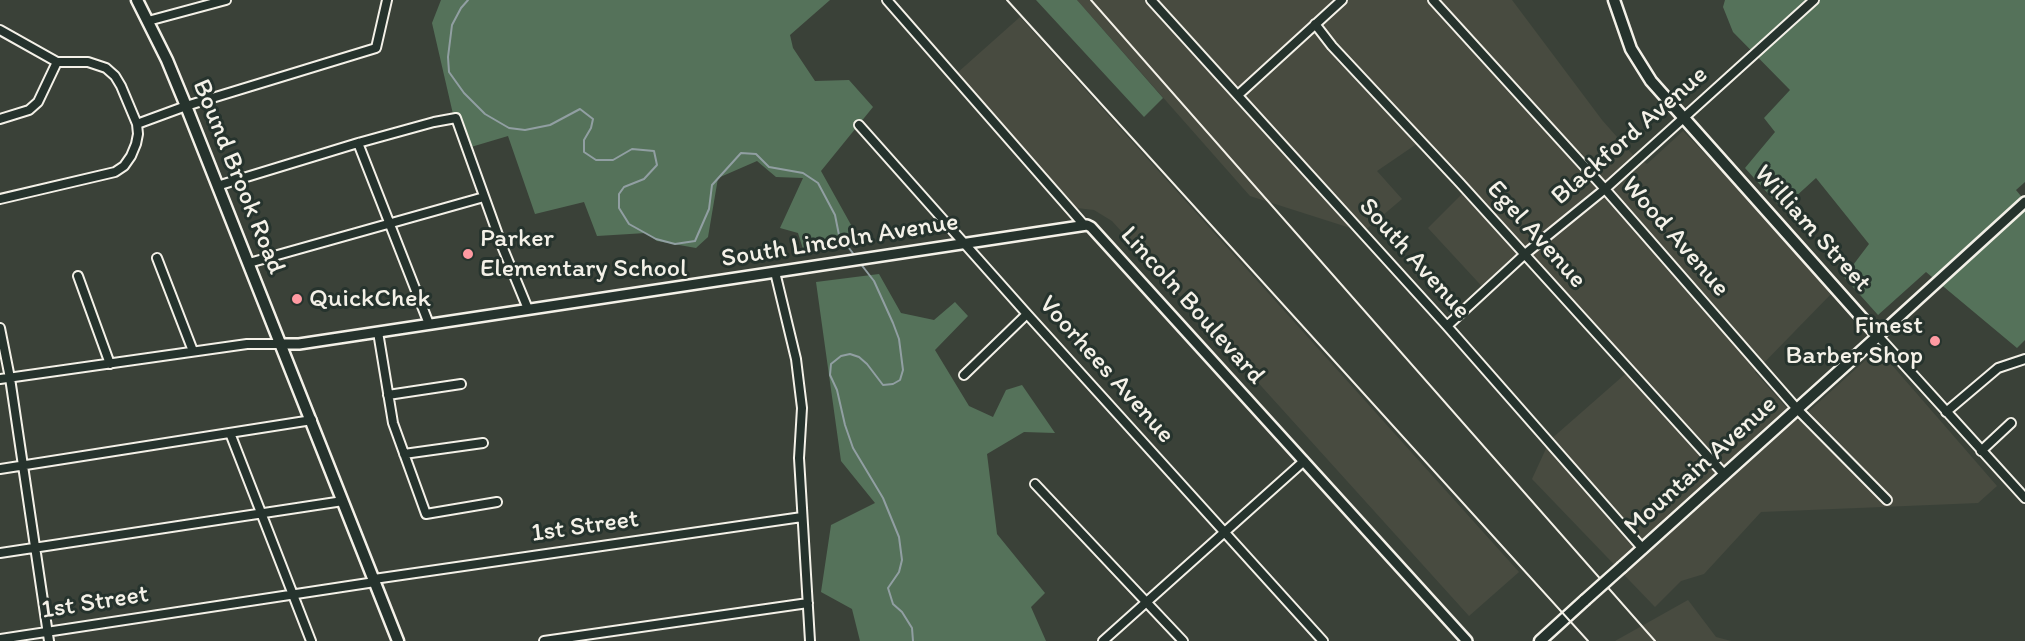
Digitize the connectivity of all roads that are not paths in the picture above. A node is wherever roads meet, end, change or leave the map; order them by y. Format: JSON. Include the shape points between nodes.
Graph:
{"nodes":[{"id":1,"x":137,"y":0,"type":"edge"},
{"id":2,"x":226,"y":0,"type":"edge"},
{"id":3,"x":387,"y":0,"type":"edge"},
{"id":4,"x":887,"y":0,"type":"edge"},
{"id":5,"x":1342,"y":0,"type":"edge"},
{"id":6,"x":1433,"y":0,"type":"edge"},
{"id":7,"x":1614,"y":0,"type":"edge"},
{"id":8,"x":1814,"y":0,"type":"edge"},
{"id":9,"x":1155,"y":1,"type":"edge"},
{"id":10,"x":148,"y":21,"type":"junction"},
{"id":11,"x":1315,"y":24,"type":"junction"},
{"id":12,"x":0,"y":30,"type":"edge"},
{"id":13,"x":57,"y":62,"type":"junction"},
{"id":14,"x":1238,"y":95,"type":"junction"},
{"id":15,"x":186,"y":106,"type":"junction"},
{"id":16,"x":0,"y":119,"type":"edge"},
{"id":17,"x":1683,"y":119,"type":"junction"},
{"id":18,"x":137,"y":124,"type":"junction"},
{"id":19,"x":859,"y":125,"type":"dead end"},
{"id":20,"x":358,"y":143,"type":"junction"},
{"id":21,"x":217,"y":186,"type":"junction"},
{"id":22,"x":1605,"y":189,"type":"junction"},
{"id":23,"x":484,"y":198,"type":"junction"},
{"id":24,"x":0,"y":199,"type":"edge"},
{"id":25,"x":2025,"y":202,"type":"edge"},
{"id":26,"x":390,"y":225,"type":"junction"},
{"id":27,"x":1084,"y":225,"type":"junction"},
{"id":28,"x":964,"y":243,"type":"junction"},
{"id":29,"x":1525,"y":254,"type":"junction"},
{"id":30,"x":157,"y":258,"type":"dead end"},
{"id":31,"x":249,"y":263,"type":"junction"},
{"id":32,"x":775,"y":272,"type":"junction"},
{"id":33,"x":78,"y":276,"type":"dead end"},
{"id":34,"x":528,"y":309,"type":"junction"},
{"id":35,"x":1027,"y":314,"type":"junction"},
{"id":36,"x":429,"y":324,"type":"junction"},
{"id":37,"x":1447,"y":326,"type":"junction"},
{"id":38,"x":0,"y":328,"type":"edge"},
{"id":39,"x":378,"y":332,"type":"junction"},
{"id":40,"x":1878,"y":336,"type":"junction"},
{"id":41,"x":281,"y":344,"type":"junction"},
{"id":42,"x":193,"y":351,"type":"junction"},
{"id":43,"x":2025,"y":359,"type":"edge"},
{"id":44,"x":110,"y":364,"type":"junction"},
{"id":45,"x":964,"y":375,"type":"dead end"},
{"id":46,"x":10,"y":378,"type":"junction"},
{"id":47,"x":0,"y":379,"type":"edge"},
{"id":48,"x":461,"y":384,"type":"dead end"},
{"id":49,"x":388,"y":395,"type":"junction"},
{"id":50,"x":1798,"y":410,"type":"junction"},
{"id":51,"x":1946,"y":412,"type":"junction"},
{"id":52,"x":312,"y":420,"type":"junction"},
{"id":53,"x":2011,"y":423,"type":"dead end"},
{"id":54,"x":230,"y":433,"type":"junction"},
{"id":55,"x":483,"y":442,"type":"dead end"},
{"id":56,"x":1981,"y":451,"type":"junction"},
{"id":57,"x":404,"y":454,"type":"junction"},
{"id":58,"x":1304,"y":461,"type":"junction"},
{"id":59,"x":23,"y":465,"type":"junction"},
{"id":60,"x":0,"y":469,"type":"edge"},
{"id":61,"x":1724,"y":474,"type":"junction"},
{"id":62,"x":1035,"y":484,"type":"dead end"},
{"id":63,"x":2025,"y":498,"type":"edge"},
{"id":64,"x":1887,"y":500,"type":"dead end"},
{"id":65,"x":343,"y":501,"type":"junction"},
{"id":66,"x":497,"y":502,"type":"dead end"},
{"id":67,"x":261,"y":513,"type":"junction"},
{"id":68,"x":802,"y":517,"type":"junction"},
{"id":69,"x":1224,"y":533,"type":"junction"},
{"id":70,"x":35,"y":547,"type":"junction"},
{"id":71,"x":1643,"y":549,"type":"junction"},
{"id":72,"x":0,"y":553,"type":"edge"},
{"id":73,"x":374,"y":581,"type":"junction"},
{"id":74,"x":293,"y":594,"type":"junction"},
{"id":75,"x":1147,"y":602,"type":"junction"},
{"id":76,"x":808,"y":603,"type":"junction"},
{"id":77,"x":48,"y":632,"type":"junction"},
{"id":78,"x":0,"y":639,"type":"edge"},
{"id":79,"x":49,"y":641,"type":"edge"},
{"id":80,"x":311,"y":641,"type":"edge"},
{"id":81,"x":398,"y":641,"type":"edge"},
{"id":82,"x":544,"y":641,"type":"edge"},
{"id":83,"x":810,"y":641,"type":"edge"},
{"id":84,"x":1103,"y":641,"type":"edge"},
{"id":85,"x":1183,"y":641,"type":"edge"},
{"id":86,"x":1323,"y":641,"type":"edge"},
{"id":87,"x":1467,"y":641,"type":"edge"},
{"id":88,"x":1540,"y":641,"type":"edge"}],
"edges":[{"from":1,"to":10,"type":"main road","name":"Bound Brook Road"},
{"from":2,"to":10,"type":"street"},
{"from":3,"to":15,"type":"street","via":[[376,48]]},
{"from":4,"to":27,"type":"street","name":"Lincoln Boulevard"},
{"from":5,"to":11,"type":"street"},
{"from":6,"to":22,"type":"street","name":"Wood Avenue"},
{"from":7,"to":17,"type":"main road","name":"William Street","via":[[1640,66]]},
{"from":8,"to":17,"type":"street","name":"Blackford Avenue"},
{"from":9,"to":14,"type":"street","name":"South Avenue"},
{"from":10,"to":15,"type":"main road","name":"Bound Brook Road"},
{"from":11,"to":14,"type":"street"},
{"from":11,"to":29,"type":"street","name":"Egel Avenue"},
{"from":12,"to":13,"type":"street"},
{"from":13,"to":16,"type":"street","via":[[38,102],[29,110]]},
{"from":13,"to":18,"type":"street","via":[[88,62],[106,68],[121,86]]},
{"from":14,"to":37,"type":"street","name":"South Avenue"},
{"from":15,"to":18,"type":"street"},
{"from":15,"to":21,"type":"main road","name":"Bound Brook Road"},
{"from":17,"to":22,"type":"street","name":"Blackford Avenue"},
{"from":17,"to":40,"type":"main road","name":"William Street"},
{"from":18,"to":24,"type":"street","via":[[136,144],[124,166],[115,172]]},
{"from":19,"to":28,"type":"street","name":"Voorhees Avenue"},
{"from":20,"to":21,"type":"street"},
{"from":20,"to":23,"type":"street","via":[[456,118]]},
{"from":20,"to":26,"type":"street"},
{"from":21,"to":31,"type":"main road","name":"Bound Brook Road"},
{"from":22,"to":29,"type":"street","name":"Blackford Avenue"},
{"from":22,"to":50,"type":"street","name":"Wood Avenue"},
{"from":23,"to":26,"type":"street"},
{"from":23,"to":34,"type":"street"},
{"from":25,"to":40,"type":"street","name":"Mountain Avenue"},
{"from":26,"to":31,"type":"street"},
{"from":26,"to":36,"type":"street"},
{"from":27,"to":28,"type":"street","name":"South Lincoln Avenue"},
{"from":27,"to":58,"type":"street","name":"Lincoln Boulevard","via":[[1091,227]]},
{"from":28,"to":32,"type":"street","name":"South Lincoln Avenue"},
{"from":28,"to":35,"type":"street","name":"Voorhees Avenue"},
{"from":29,"to":37,"type":"street","name":"Blackford Avenue"},
{"from":29,"to":61,"type":"street","name":"Egel Avenue"},
{"from":30,"to":42,"type":"street"},
{"from":31,"to":41,"type":"main road","name":"Bound Brook Road"},
{"from":32,"to":34,"type":"street","name":"South Lincoln Avenue"},
{"from":32,"to":68,"type":"street","via":[[796,359],[802,408]]},
{"from":33,"to":44,"type":"street"},
{"from":34,"to":36,"type":"street","name":"South Lincoln Avenue"},
{"from":35,"to":45,"type":"street"},
{"from":35,"to":69,"type":"street","name":"Voorhees Avenue"},
{"from":36,"to":39,"type":"street","name":"South Lincoln Avenue"},
{"from":37,"to":71,"type":"street","name":"South Avenue"},
{"from":38,"to":46,"type":"street"},
{"from":39,"to":41,"type":"street","name":"South Lincoln Avenue"},
{"from":39,"to":49,"type":"street"},
{"from":40,"to":50,"type":"main road","name":"Mountain Avenue"},
{"from":40,"to":51,"type":"street","name":"William Street"},
{"from":41,"to":42,"type":"street"},
{"from":41,"to":52,"type":"main road","name":"Bound Brook Road"},
{"from":42,"to":44,"type":"street"},
{"from":43,"to":51,"type":"street","via":[[1998,368]]},
{"from":44,"to":46,"type":"street"},
{"from":46,"to":47,"type":"street"},
{"from":46,"to":59,"type":"street"},
{"from":48,"to":49,"type":"street"},
{"from":49,"to":57,"type":"street"},
{"from":50,"to":61,"type":"main road","name":"Mountain Avenue"},
{"from":50,"to":64,"type":"street","name":"Wood Avenue"},
{"from":51,"to":56,"type":"street","name":"William Street"},
{"from":52,"to":54,"type":"street"},
{"from":52,"to":65,"type":"main road","name":"Bound Brook Road"},
{"from":53,"to":56,"type":"street"},
{"from":54,"to":59,"type":"street"},
{"from":54,"to":67,"type":"street"},
{"from":55,"to":57,"type":"street"},
{"from":56,"to":63,"type":"street","name":"William Street"},
{"from":57,"to":66,"type":"street","via":[[426,514]]},
{"from":58,"to":69,"type":"street"},
{"from":58,"to":87,"type":"street","name":"Lincoln Boulevard"},
{"from":59,"to":60,"type":"street"},
{"from":59,"to":70,"type":"street"},
{"from":61,"to":71,"type":"main road","name":"Mountain Avenue"},
{"from":62,"to":75,"type":"street"},
{"from":65,"to":67,"type":"street"},
{"from":65,"to":73,"type":"main road","name":"Bound Brook Road"},
{"from":67,"to":70,"type":"street"},
{"from":67,"to":74,"type":"street"},
{"from":68,"to":73,"type":"street","name":"1st Street"},
{"from":68,"to":76,"type":"street"},
{"from":69,"to":75,"type":"street"},
{"from":69,"to":86,"type":"street","name":"Voorhees Avenue"},
{"from":70,"to":72,"type":"street"},
{"from":70,"to":77,"type":"street"},
{"from":71,"to":88,"type":"main road","name":"Mountain Avenue","bridge":true},
{"from":73,"to":74,"type":"street","name":"1st Street"},
{"from":73,"to":81,"type":"main road","name":"Bound Brook Road"},
{"from":74,"to":77,"type":"street","name":"1st Street"},
{"from":74,"to":80,"type":"street"},
{"from":75,"to":84,"type":"street"},
{"from":75,"to":85,"type":"street"},
{"from":76,"to":82,"type":"street"},
{"from":76,"to":83,"type":"street"},
{"from":77,"to":78,"type":"street","name":"1st Street"},
{"from":77,"to":79,"type":"street"}]}
